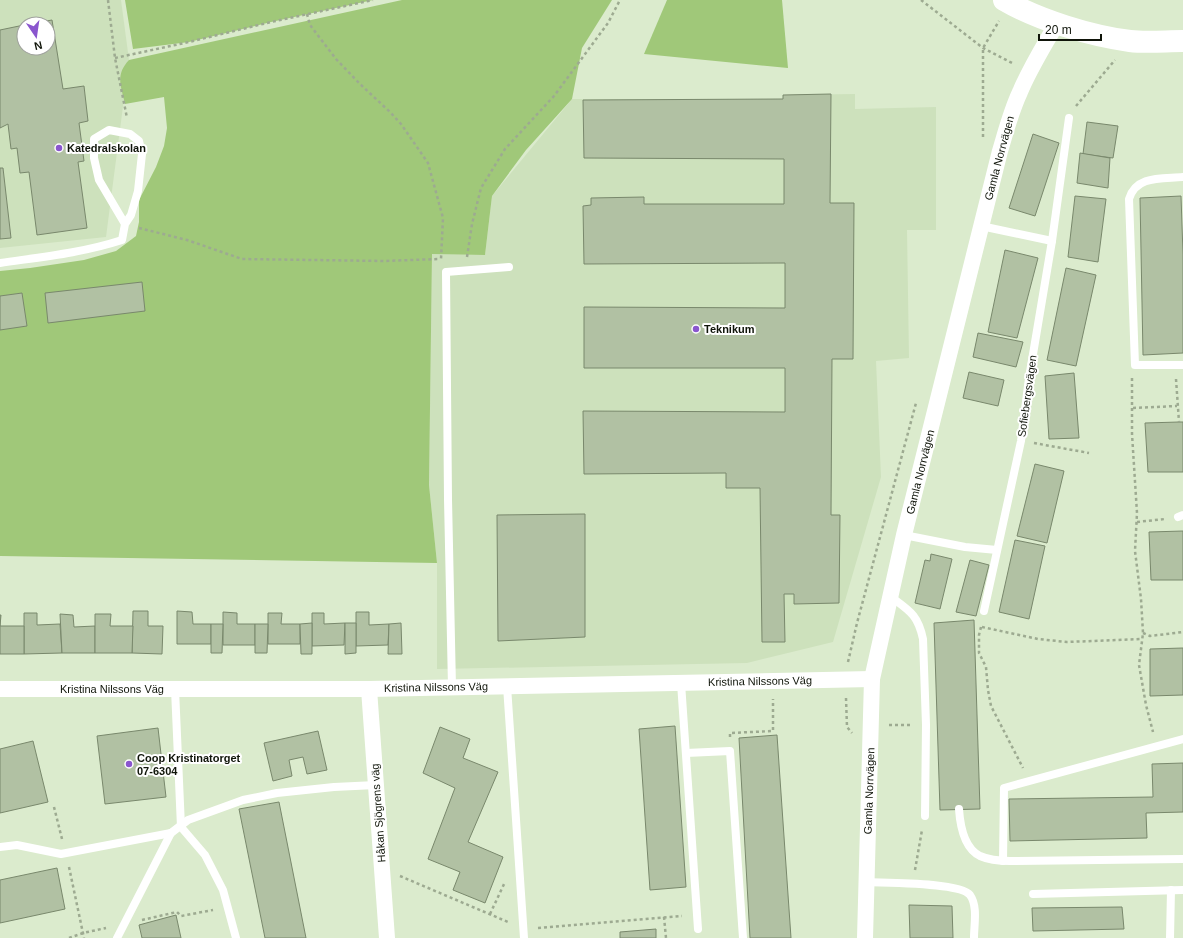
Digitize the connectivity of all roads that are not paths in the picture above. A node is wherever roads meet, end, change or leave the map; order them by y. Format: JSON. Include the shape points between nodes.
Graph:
{"nodes":[{"id":1,"x":1007,"y":2,"type":"edge"},
{"id":2,"x":1057,"y":23,"type":"junction"},
{"id":3,"x":1183,"y":42,"type":"edge"},
{"id":4,"x":1069,"y":118,"type":"road end"},
{"id":5,"x":1183,"y":177,"type":"edge"},
{"id":6,"x":125,"y":224,"type":"junction"},
{"id":7,"x":982,"y":226,"type":"junction"},
{"id":8,"x":1052,"y":241,"type":"junction"},
{"id":9,"x":0,"y":263,"type":"edge"},
{"id":10,"x":509,"y":267,"type":"dead end"},
{"id":11,"x":1180,"y":365,"type":"edge"},
{"id":12,"x":904,"y":535,"type":"junction"},
{"id":13,"x":997,"y":550,"type":"junction"},
{"id":14,"x":891,"y":597,"type":"junction"},
{"id":15,"x":984,"y":611,"type":"dead end"},
{"id":16,"x":872,"y":679,"type":"junction"},
{"id":17,"x":681,"y":683,"type":"junction"},
{"id":18,"x":507,"y":686,"type":"junction"},
{"id":19,"x":452,"y":687,"type":"junction"},
{"id":20,"x":0,"y":689,"type":"edge"},
{"id":21,"x":175,"y":689,"type":"junction"},
{"id":22,"x":369,"y":689,"type":"junction"},
{"id":23,"x":1183,"y":739,"type":"edge"},
{"id":24,"x":686,"y":754,"type":"junction"},
{"id":25,"x":376,"y":785,"type":"junction"},
{"id":26,"x":959,"y":809,"type":"dead end"},
{"id":27,"x":925,"y":816,"type":"road end"},
{"id":28,"x":181,"y":826,"type":"junction"},
{"id":29,"x":172,"y":833,"type":"junction"},
{"id":30,"x":0,"y":847,"type":"edge"},
{"id":31,"x":1183,"y":859,"type":"edge"},
{"id":32,"x":1003,"y":861,"type":"junction"},
{"id":33,"x":866,"y":882,"type":"junction"},
{"id":34,"x":1172,"y":890,"type":"junction"},
{"id":35,"x":1183,"y":890,"type":"edge"},
{"id":36,"x":1033,"y":894,"type":"dead end"},
{"id":37,"x":698,"y":929,"type":"dead end"},
{"id":38,"x":117,"y":938,"type":"edge"},
{"id":39,"x":236,"y":938,"type":"edge"},
{"id":40,"x":387,"y":938,"type":"edge"},
{"id":41,"x":524,"y":938,"type":"edge"},
{"id":42,"x":743,"y":938,"type":"edge"},
{"id":43,"x":865,"y":938,"type":"edge"},
{"id":44,"x":974,"y":938,"type":"edge"},
{"id":45,"x":1170,"y":938,"type":"edge"}],
"edges":[{"from":1,"to":2,"type":"street"},
{"from":2,"to":3,"type":"street","via":[[1131,41]]},
{"from":2,"to":7,"type":"street","name":"Gamla Norrvägen","via":[[1029,72],[1012,111]]},
{"from":4,"to":8,"type":"lane","name":"Sofiebergsvägen"},
{"from":5,"to":11,"type":"lane","via":[[1145,181],[1131,191],[1129,199],[1135,365]]},
{"from":6,"to":6,"type":"lane","via":[[99,180],[94,158],[94,139],[109,130],[130,134],[139,141],[142,154],[136,197],[131,215]]},
{"from":6,"to":9,"type":"lane","via":[[122,240],[100,247]]},
{"from":7,"to":8,"type":"lane"},
{"from":7,"to":12,"type":"street","name":"Gamla Norrvägen"},
{"from":8,"to":13,"type":"lane","name":"Sofiebergsvägen","via":[[1021,441]]},
{"from":10,"to":19,"type":"lane","via":[[446,272]]},
{"from":12,"to":13,"type":"lane"},
{"from":12,"to":14,"type":"street","name":"Gamla Norrvägen"},
{"from":13,"to":15,"type":"lane","name":"Sofiebergsvägen"},
{"from":14,"to":16,"type":"street","name":"Gamla Norrvägen"},
{"from":14,"to":27,"type":"lane","via":[[912,612],[924,639]]},
{"from":16,"to":17,"type":"street","name":"Kristina Nilssons Väg"},
{"from":16,"to":33,"type":"street","name":"Gamla Norrvägen"},
{"from":17,"to":18,"type":"street","name":"Kristina Nilssons Väg"},
{"from":17,"to":24,"type":"lane"},
{"from":18,"to":19,"type":"street","name":"Kristina Nilssons Väg"},
{"from":18,"to":41,"type":"lane"},
{"from":19,"to":22,"type":"street","name":"Kristina Nilssons Väg"},
{"from":20,"to":21,"type":"street","name":"Kristina Nilssons Väg"},
{"from":21,"to":22,"type":"street","name":"Kristina Nilssons Väg"},
{"from":21,"to":28,"type":"lane"},
{"from":22,"to":25,"type":"street","name":"Håkan Sjögrens väg"},
{"from":23,"to":32,"type":"lane","via":[[1004,788]]},
{"from":24,"to":37,"type":"lane"},
{"from":24,"to":42,"type":"lane","via":[[730,751]]},
{"from":25,"to":28,"type":"lane","via":[[277,793],[243,800],[188,820]]},
{"from":25,"to":40,"type":"street","name":"Håkan Sjögrens väg"},
{"from":26,"to":32,"type":"lane","via":[[960,821],[970,847],[978,855]]},
{"from":28,"to":29,"type":"lane"},
{"from":28,"to":39,"type":"lane","via":[[205,855],[223,890]]},
{"from":29,"to":30,"type":"lane","via":[[60,854],[17,845]]},
{"from":29,"to":38,"type":"lane"},
{"from":31,"to":32,"type":"lane"},
{"from":33,"to":43,"type":"street","name":"Gamla Norrvägen"},
{"from":33,"to":44,"type":"lane","via":[[939,884],[958,888],[969,894],[974,903]]},
{"from":34,"to":35,"type":"lane"},
{"from":34,"to":36,"type":"lane"},
{"from":34,"to":45,"type":"lane"}]}
